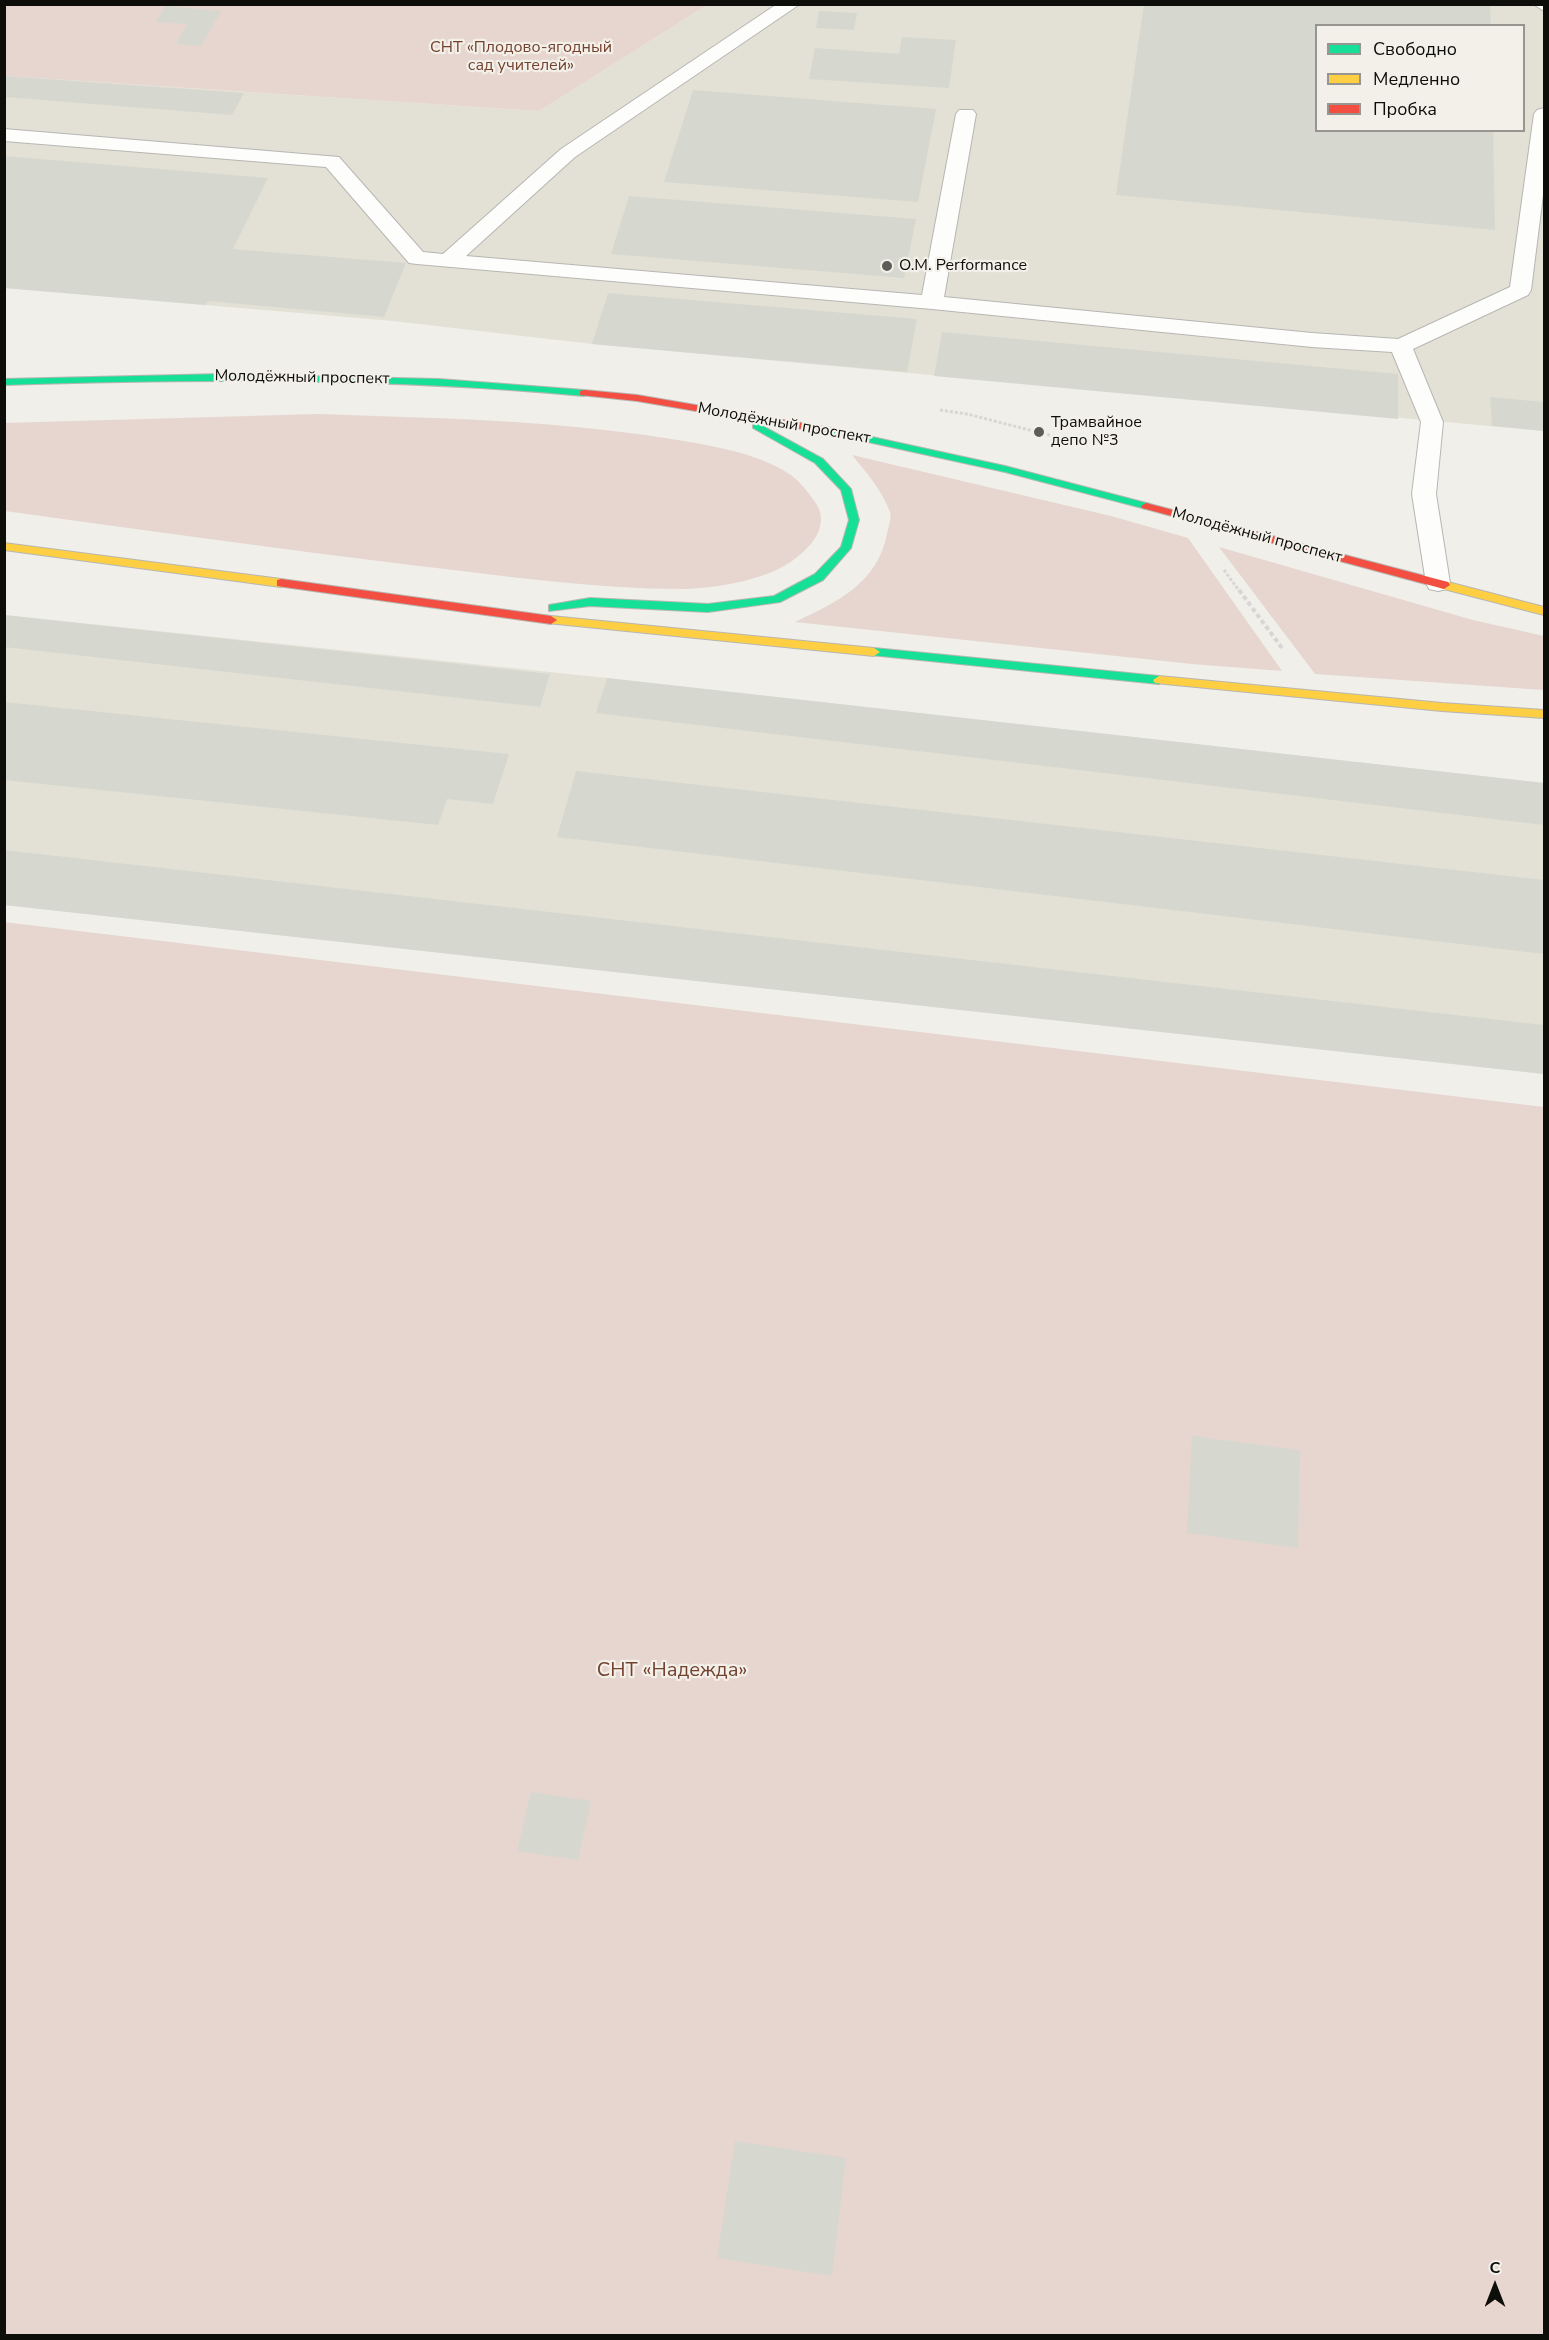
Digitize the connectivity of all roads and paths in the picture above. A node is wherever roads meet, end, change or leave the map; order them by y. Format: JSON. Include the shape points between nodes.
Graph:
{"nodes":[{"id":1,"x":791,"y":4,"type":"edge"},
{"id":2,"x":966,"y":114,"type":"dead end"},
{"id":3,"x":1545,"y":114,"type":"edge"},
{"id":4,"x":4,"y":135,"type":"edge"},
{"id":5,"x":448,"y":261,"type":"junction"},
{"id":6,"x":932,"y":302,"type":"junction"},
{"id":7,"x":1401,"y":346,"type":"junction"},
{"id":8,"x":4,"y":382,"type":"edge"},
{"id":9,"x":737,"y":415,"type":"junction"},
{"id":10,"x":4,"y":546,"type":"edge"},
{"id":11,"x":1218,"y":561,"type":"dead end"},
{"id":12,"x":1438,"y":583,"type":"junction"},
{"id":13,"x":1545,"y":611,"type":"edge"},
{"id":14,"x":505,"y":615,"type":"junction"},
{"id":15,"x":1286,"y":654,"type":"dead end"},
{"id":16,"x":1545,"y":714,"type":"edge"}],
"edges":[{"from":1,"to":5,"type":"lane","via":[[568,153]]},
{"from":2,"to":6,"type":"lane"},
{"from":3,"to":7,"type":"lane","via":[[1520,290]]},
{"from":4,"to":5,"type":"lane","via":[[332,161],[417,258]]},
{"from":5,"to":6,"type":"lane"},
{"from":6,"to":7,"type":"lane"},
{"from":7,"to":12,"type":"lane","via":[[1432,422],[1424,494]]},
{"from":8,"to":9,"type":"main road","name":"Молодёжный проспект","via":[[330,376],[493,383],[637,398]]},
{"from":9,"to":12,"type":"main road","name":"Молодёжный проспект","via":[[864,437],[1005,469]]},
{"from":9,"to":14,"type":"main road","via":[[819,461],[846,489],[854,520],[846,548],[819,577],[776,599],[708,608],[590,602]]},
{"from":10,"to":14,"type":"main road"},
{"from":11,"to":15,"type":"path"},
{"from":12,"to":13,"type":"main road","name":"Молодёжный проспект"},
{"from":14,"to":16,"type":"main road","via":[[1395,703]]}]}
